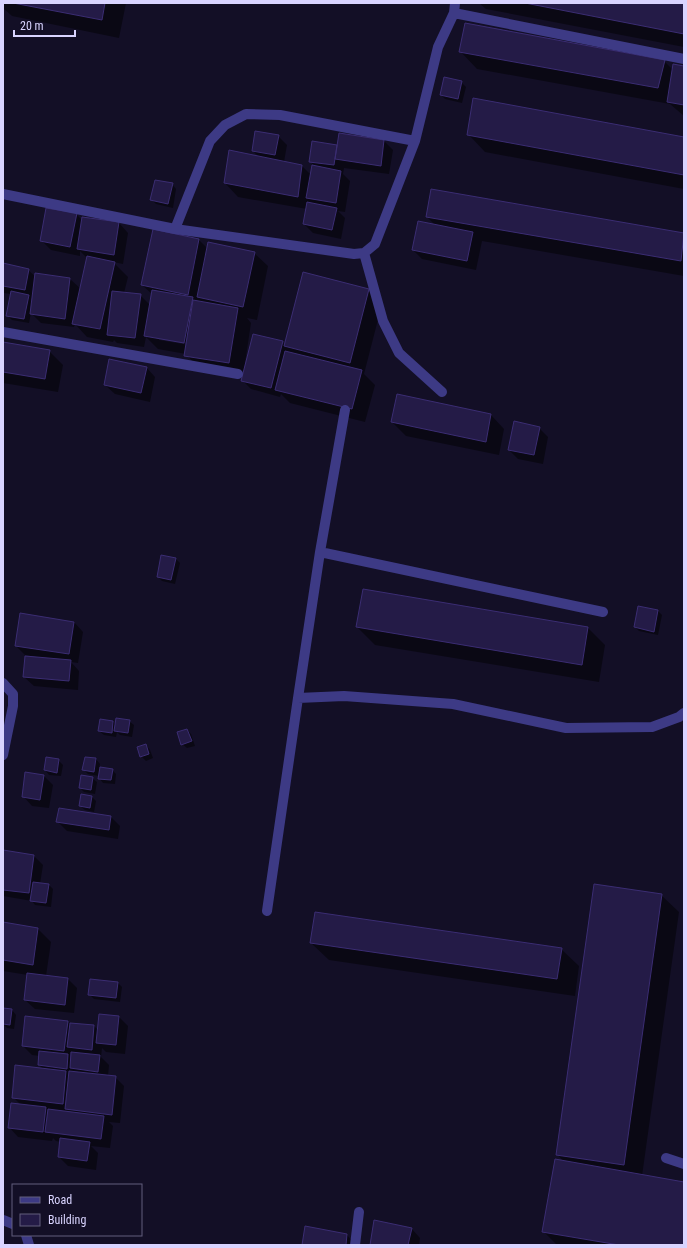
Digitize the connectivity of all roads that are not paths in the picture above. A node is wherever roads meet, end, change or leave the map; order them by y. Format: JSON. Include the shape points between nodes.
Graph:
{"nodes":[{"id":1,"x":455,"y":3,"type":"edge"},
{"id":2,"x":454,"y":14,"type":"junction"},
{"id":3,"x":684,"y":59,"type":"edge"},
{"id":4,"x":415,"y":141,"type":"junction"},
{"id":5,"x":3,"y":194,"type":"edge"},
{"id":6,"x":175,"y":229,"type":"junction"},
{"id":7,"x":364,"y":253,"type":"junction"},
{"id":8,"x":3,"y":332,"type":"edge"},
{"id":9,"x":238,"y":374,"type":"dead end"},
{"id":10,"x":442,"y":392,"type":"dead end"},
{"id":11,"x":345,"y":410,"type":"dead end"},
{"id":12,"x":320,"y":552,"type":"junction"},
{"id":13,"x":603,"y":612,"type":"dead end"},
{"id":14,"x":3,"y":683,"type":"edge"},
{"id":15,"x":298,"y":698,"type":"junction"},
{"id":16,"x":684,"y":713,"type":"edge"},
{"id":17,"x":3,"y":755,"type":"edge"},
{"id":18,"x":267,"y":912,"type":"dead end"},
{"id":19,"x":666,"y":1158,"type":"dead end"},
{"id":20,"x":684,"y":1164,"type":"edge"},
{"id":21,"x":359,"y":1212,"type":"dead end"},
{"id":22,"x":355,"y":1245,"type":"edge"}],
"edges":[{"from":1,"to":2,"type":"street"},
{"from":2,"to":3,"type":"street"},
{"from":2,"to":4,"type":"street","via":[[438,47]]},
{"from":4,"to":6,"type":"street","via":[[280,115],[246,114],[225,125],[210,141]]},
{"from":4,"to":7,"type":"street","via":[[375,244]]},
{"from":5,"to":6,"type":"street"},
{"from":6,"to":7,"type":"street","via":[[354,254]]},
{"from":7,"to":10,"type":"street","via":[[383,321],[398,353]]},
{"from":8,"to":9,"type":"street"},
{"from":11,"to":12,"type":"street"},
{"from":12,"to":13,"type":"street"},
{"from":12,"to":15,"type":"street"},
{"from":14,"to":17,"type":"street","via":[[13,694]]},
{"from":15,"to":16,"type":"street","via":[[344,696],[453,704],[566,728],[652,727]]},
{"from":15,"to":18,"type":"street"},
{"from":19,"to":20,"type":"street"},
{"from":21,"to":22,"type":"street"}]}
